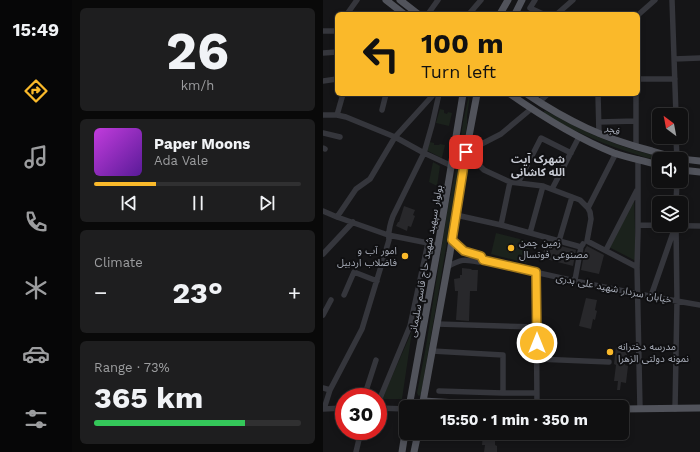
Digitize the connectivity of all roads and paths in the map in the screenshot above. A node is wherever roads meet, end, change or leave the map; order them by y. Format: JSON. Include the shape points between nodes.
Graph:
{"nodes":[{"id":1,"x":357,"y":0,"type":"edge"},
{"id":2,"x":386,"y":0,"type":"edge"},
{"id":3,"x":400,"y":0,"type":"edge"},
{"id":4,"x":438,"y":0,"type":"edge"},
{"id":5,"x":481,"y":0,"type":"edge"},
{"id":6,"x":508,"y":0,"type":"edge"},
{"id":7,"x":522,"y":0,"type":"edge"},
{"id":8,"x":535,"y":0,"type":"edge"},
{"id":9,"x":573,"y":0,"type":"edge"},
{"id":10,"x":655,"y":0,"type":"edge"},
{"id":11,"x":672,"y":0,"type":"edge"},
{"id":12,"x":348,"y":12,"type":"edge"},
{"id":13,"x":401,"y":12,"type":"edge"},
{"id":14,"x":416,"y":12,"type":"edge"},
{"id":15,"x":429,"y":12,"type":"edge"},
{"id":16,"x":471,"y":12,"type":"edge"},
{"id":17,"x":501,"y":12,"type":"edge"},
{"id":18,"x":516,"y":12,"type":"edge"},
{"id":19,"x":539,"y":12,"type":"edge"},
{"id":20,"x":559,"y":12,"type":"edge"},
{"id":21,"x":640,"y":13,"type":"edge"},
{"id":22,"x":323,"y":31,"type":"edge"},
{"id":23,"x":335,"y":31,"type":"dead end"},
{"id":24,"x":335,"y":52,"type":"edge"},
{"id":25,"x":323,"y":53,"type":"edge"},
{"id":26,"x":700,"y":58,"type":"edge"},
{"id":27,"x":674,"y":59,"type":"junction"},
{"id":28,"x":335,"y":79,"type":"edge"},
{"id":29,"x":640,"y":79,"type":"edge"},
{"id":30,"x":675,"y":79,"type":"junction"},
{"id":31,"x":323,"y":81,"type":"edge"},
{"id":32,"x":342,"y":96,"type":"edge"},
{"id":33,"x":386,"y":96,"type":"edge"},
{"id":34,"x":432,"y":96,"type":"edge"},
{"id":35,"x":439,"y":96,"type":"edge"},
{"id":36,"x":462,"y":96,"type":"edge"},
{"id":37,"x":477,"y":96,"type":"edge"},
{"id":38,"x":513,"y":96,"type":"edge"},
{"id":39,"x":530,"y":96,"type":"edge"},
{"id":40,"x":546,"y":96,"type":"edge"},
{"id":41,"x":598,"y":96,"type":"edge"},
{"id":42,"x":636,"y":96,"type":"edge"},
{"id":43,"x":539,"y":102,"type":"junction"},
{"id":44,"x":676,"y":108,"type":"edge"},
{"id":45,"x":531,"y":109,"type":"junction"},
{"id":46,"x":382,"y":110,"type":"dead end"},
{"id":47,"x":323,"y":115,"type":"edge"},
{"id":48,"x":337,"y":115,"type":"junction"},
{"id":49,"x":636,"y":121,"type":"junction"},
{"id":50,"x":599,"y":122,"type":"junction"},
{"id":51,"x":323,"y":133,"type":"edge"},
{"id":52,"x":599,"y":134,"type":"junction"},
{"id":53,"x":340,"y":137,"type":"dead end"},
{"id":54,"x":395,"y":137,"type":"junction"},
{"id":55,"x":579,"y":137,"type":"junction"},
{"id":56,"x":636,"y":147,"type":"junction"},
{"id":57,"x":466,"y":152,"type":"junction"},
{"id":58,"x":655,"y":152,"type":"edge"},
{"id":59,"x":424,"y":153,"type":"junction"},
{"id":60,"x":571,"y":153,"type":"junction"},
{"id":61,"x":616,"y":153,"type":"junction"},
{"id":62,"x":638,"y":159,"type":"junction"},
{"id":63,"x":688,"y":159,"type":"edge"},
{"id":64,"x":700,"y":161,"type":"edge"},
{"id":65,"x":652,"y":163,"type":"edge"},
{"id":66,"x":451,"y":166,"type":"junction"},
{"id":67,"x":688,"y":171,"type":"edge"},
{"id":68,"x":700,"y":172,"type":"edge"},
{"id":69,"x":510,"y":182,"type":"junction"},
{"id":70,"x":519,"y":183,"type":"junction"},
{"id":71,"x":543,"y":186,"type":"junction"},
{"id":72,"x":638,"y":188,"type":"junction"},
{"id":73,"x":552,"y":189,"type":"junction"},
{"id":74,"x":572,"y":197,"type":"junction"},
{"id":75,"x":587,"y":208,"type":"junction"},
{"id":76,"x":323,"y":211,"type":"edge"},
{"id":77,"x":456,"y":215,"type":"junction"},
{"id":78,"x":337,"y":217,"type":"junction"},
{"id":79,"x":353,"y":223,"type":"junction"},
{"id":80,"x":501,"y":225,"type":"junction"},
{"id":81,"x":638,"y":225,"type":"junction"},
{"id":82,"x":652,"y":225,"type":"edge"},
{"id":83,"x":688,"y":226,"type":"edge"},
{"id":84,"x":700,"y":226,"type":"edge"},
{"id":85,"x":674,"y":232,"type":"edge"},
{"id":86,"x":676,"y":232,"type":"edge"},
{"id":87,"x":531,"y":233,"type":"junction"},
{"id":88,"x":388,"y":235,"type":"junction"},
{"id":89,"x":452,"y":240,"type":"junction"},
{"id":90,"x":559,"y":240,"type":"junction"},
{"id":91,"x":587,"y":241,"type":"junction"},
{"id":92,"x":428,"y":243,"type":"junction"},
{"id":93,"x":438,"y":246,"type":"junction"},
{"id":94,"x":581,"y":247,"type":"junction"},
{"id":95,"x":606,"y":250,"type":"junction"},
{"id":96,"x":323,"y":254,"type":"edge"},
{"id":97,"x":483,"y":260,"type":"junction"},
{"id":98,"x":447,"y":267,"type":"junction"},
{"id":99,"x":637,"y":267,"type":"junction"},
{"id":100,"x":536,"y":272,"type":"junction"},
{"id":101,"x":377,"y":280,"type":"junction"},
{"id":102,"x":575,"y":280,"type":"junction"},
{"id":103,"x":638,"y":294,"type":"junction"},
{"id":104,"x":344,"y":295,"type":"dead end"},
{"id":105,"x":651,"y":296,"type":"junction"},
{"id":106,"x":331,"y":300,"type":"dead end"},
{"id":107,"x":677,"y":301,"type":"junction"},
{"id":108,"x":700,"y":305,"type":"edge"},
{"id":109,"x":323,"y":315,"type":"edge"},
{"id":110,"x":437,"y":324,"type":"junction"},
{"id":111,"x":537,"y":327,"type":"junction"},
{"id":112,"x":432,"y":351,"type":"junction"},
{"id":113,"x":537,"y":359,"type":"junction"},
{"id":114,"x":376,"y":360,"type":"dead end"},
{"id":115,"x":609,"y":362,"type":"dead end"},
{"id":116,"x":323,"y":388,"type":"edge"},
{"id":117,"x":367,"y":388,"type":"edge"},
{"id":118,"x":384,"y":388,"type":"edge"},
{"id":119,"x":330,"y":390,"type":"junction"},
{"id":120,"x":439,"y":391,"type":"dead end"},
{"id":121,"x":537,"y":393,"type":"junction"},
{"id":122,"x":503,"y":394,"type":"junction"},
{"id":123,"x":410,"y":400,"type":"edge"},
{"id":124,"x":423,"y":400,"type":"edge"},
{"id":125,"x":537,"y":400,"type":"edge"},
{"id":126,"x":335,"y":408,"type":"edge"},
{"id":127,"x":387,"y":408,"type":"edge"},
{"id":128,"x":399,"y":408,"type":"edge"},
{"id":129,"x":700,"y":408,"type":"edge"},
{"id":130,"x":324,"y":409,"type":"edge"},
{"id":131,"x":629,"y":409,"type":"edge"},
{"id":132,"x":640,"y":409,"type":"junction"},
{"id":133,"x":675,"y":409,"type":"junction"},
{"id":134,"x":359,"y":440,"type":"edge"},
{"id":135,"x":404,"y":440,"type":"edge"},
{"id":136,"x":416,"y":440,"type":"edge"},
{"id":137,"x":356,"y":452,"type":"edge"},
{"id":138,"x":402,"y":452,"type":"edge"},
{"id":139,"x":414,"y":452,"type":"edge"}],
"edges":[{"from":1,"to":12,"type":"street"},
{"from":2,"to":13,"type":"main road"},
{"from":3,"to":14,"type":"main road"},
{"from":4,"to":15,"type":"street"},
{"from":5,"to":16,"type":"street"},
{"from":6,"to":17,"type":"main road"},
{"from":7,"to":18,"type":"main road"},
{"from":8,"to":19,"type":"street","via":[[530,8]]},
{"from":9,"to":20,"type":"street"},
{"from":10,"to":21,"type":"street"},
{"from":11,"to":27,"type":"street"},
{"from":22,"to":23,"type":"street"},
{"from":24,"to":25,"type":"street"},
{"from":26,"to":27,"type":"street"},
{"from":27,"to":30,"type":"street"},
{"from":28,"to":31,"type":"street"},
{"from":29,"to":30,"type":"street"},
{"from":30,"to":44,"type":"street"},
{"from":32,"to":48,"type":"street"},
{"from":33,"to":46,"type":"street"},
{"from":34,"to":54,"type":"street"},
{"from":35,"to":59,"type":"street"},
{"from":36,"to":66,"type":"main road","name":"بولوار سپهبد شهید حاج قاسم سلیمانی"},
{"from":37,"to":57,"type":"main road"},
{"from":38,"to":45,"type":"main road"},
{"from":39,"to":43,"type":"main road","name":"فجر"},
{"from":40,"to":43,"type":"street"},
{"from":41,"to":50,"type":"street"},
{"from":42,"to":49,"type":"street"},
{"from":43,"to":45,"type":"main road"},
{"from":43,"to":52,"type":"main road","name":"فجر"},
{"from":45,"to":55,"type":"main road"},
{"from":45,"to":57,"type":"street","via":[[501,134]]},
{"from":47,"to":48,"type":"street"},
{"from":48,"to":54,"type":"street"},
{"from":49,"to":50,"type":"street"},
{"from":49,"to":56,"type":"street"},
{"from":50,"to":52,"type":"street"},
{"from":51,"to":53,"type":"street"},
{"from":52,"to":56,"type":"main road","name":"فجر"},
{"from":54,"to":59,"type":"street"},
{"from":54,"to":78,"type":"street","via":[[370,179],[356,189]]},
{"from":55,"to":60,"type":"street"},
{"from":55,"to":61,"type":"main road"},
{"from":56,"to":58,"type":"main road","name":"فجر"},
{"from":57,"to":69,"type":"street","via":[[484,170]]},
{"from":57,"to":77,"type":"main road"},
{"from":59,"to":66,"type":"street"},
{"from":59,"to":88,"type":"street","via":[[393,216]]},
{"from":60,"to":70,"type":"street","via":[[541,138]]},
{"from":60,"to":73,"type":"street"},
{"from":61,"to":62,"type":"main road"},
{"from":61,"to":75,"type":"street"},
{"from":62,"to":65,"type":"main road"},
{"from":62,"to":72,"type":"street"},
{"from":63,"to":64,"type":"main road","name":"فجر"},
{"from":66,"to":93,"type":"main road","name":"بولوار سپهبد شهید حاج قاسم سلیمانی"},
{"from":67,"to":68,"type":"main road"},
{"from":69,"to":70,"type":"street"},
{"from":69,"to":80,"type":"street"},
{"from":70,"to":71,"type":"street"},
{"from":71,"to":73,"type":"street"},
{"from":71,"to":87,"type":"street"},
{"from":72,"to":81,"type":"street"},
{"from":72,"to":95,"type":"street"},
{"from":73,"to":74,"type":"street"},
{"from":74,"to":75,"type":"street","via":[[580,200]]},
{"from":74,"to":90,"type":"street"},
{"from":75,"to":91,"type":"street","via":[[591,219]]},
{"from":76,"to":78,"type":"street"},
{"from":77,"to":80,"type":"street"},
{"from":77,"to":89,"type":"main road"},
{"from":78,"to":79,"type":"street"},
{"from":79,"to":88,"type":"street"},
{"from":79,"to":96,"type":"street"},
{"from":80,"to":87,"type":"street"},
{"from":81,"to":82,"type":"street"},
{"from":81,"to":99,"type":"street"},
{"from":83,"to":84,"type":"street"},
{"from":85,"to":105,"type":"street"},
{"from":86,"to":107,"type":"street"},
{"from":87,"to":90,"type":"street"},
{"from":88,"to":92,"type":"street"},
{"from":88,"to":101,"type":"street","via":[[389,240]]},
{"from":89,"to":97,"type":"street","name":"خیابان سردار شهید علی بدری","via":[[464,251],[481,256]]},
{"from":89,"to":98,"type":"main road"},
{"from":90,"to":94,"type":"street"},
{"from":91,"to":94,"type":"street"},
{"from":91,"to":95,"type":"street"},
{"from":92,"to":93,"type":"street"},
{"from":92,"to":118,"type":"street","via":[[410,326]]},
{"from":93,"to":123,"type":"main road","name":"بولوار سپهبد شهید حاج قاسم سلیمانی"},
{"from":94,"to":102,"type":"street"},
{"from":95,"to":99,"type":"street"},
{"from":97,"to":98,"type":"street","name":"خیابان سردار شهید علی بدری","via":[[479,262],[465,259]]},
{"from":97,"to":100,"type":"street","name":"خیابان سردار شهید علی بدری"},
{"from":98,"to":110,"type":"main road"},
{"from":99,"to":103,"type":"street"},
{"from":100,"to":102,"type":"street","name":"خیابان سردار شهید علی بدری"},
{"from":100,"to":111,"type":"street"},
{"from":101,"to":104,"type":"street","via":[[355,272]]},
{"from":101,"to":119,"type":"street","via":[[362,329]]},
{"from":102,"to":103,"type":"street","name":"خیابان سردار شهید علی بدری"},
{"from":103,"to":105,"type":"street","name":"خیابان سردار شهید علی بدری"},
{"from":103,"to":132,"type":"street"},
{"from":105,"to":107,"type":"street","name":"خیابان سردار شهید علی بدری"},
{"from":106,"to":109,"type":"street"},
{"from":107,"to":108,"type":"street","name":"خیابان سردار شهید علی بدری"},
{"from":107,"to":133,"type":"street"},
{"from":110,"to":111,"type":"street"},
{"from":110,"to":112,"type":"main road"},
{"from":111,"to":113,"type":"street"},
{"from":112,"to":122,"type":"street","via":[[503,355]]},
{"from":112,"to":124,"type":"main road"},
{"from":113,"to":115,"type":"street"},
{"from":113,"to":121,"type":"street"},
{"from":114,"to":117,"type":"street"},
{"from":116,"to":119,"type":"street"},
{"from":119,"to":130,"type":"street"},
{"from":120,"to":122,"type":"street"},
{"from":121,"to":122,"type":"street"},
{"from":121,"to":125,"type":"street"},
{"from":126,"to":130,"type":"street"},
{"from":127,"to":128,"type":"street"},
{"from":129,"to":133,"type":"main road"},
{"from":131,"to":132,"type":"main road"},
{"from":132,"to":133,"type":"main road"},
{"from":134,"to":137,"type":"street"},
{"from":135,"to":138,"type":"main road"},
{"from":136,"to":139,"type":"main road"}]}
